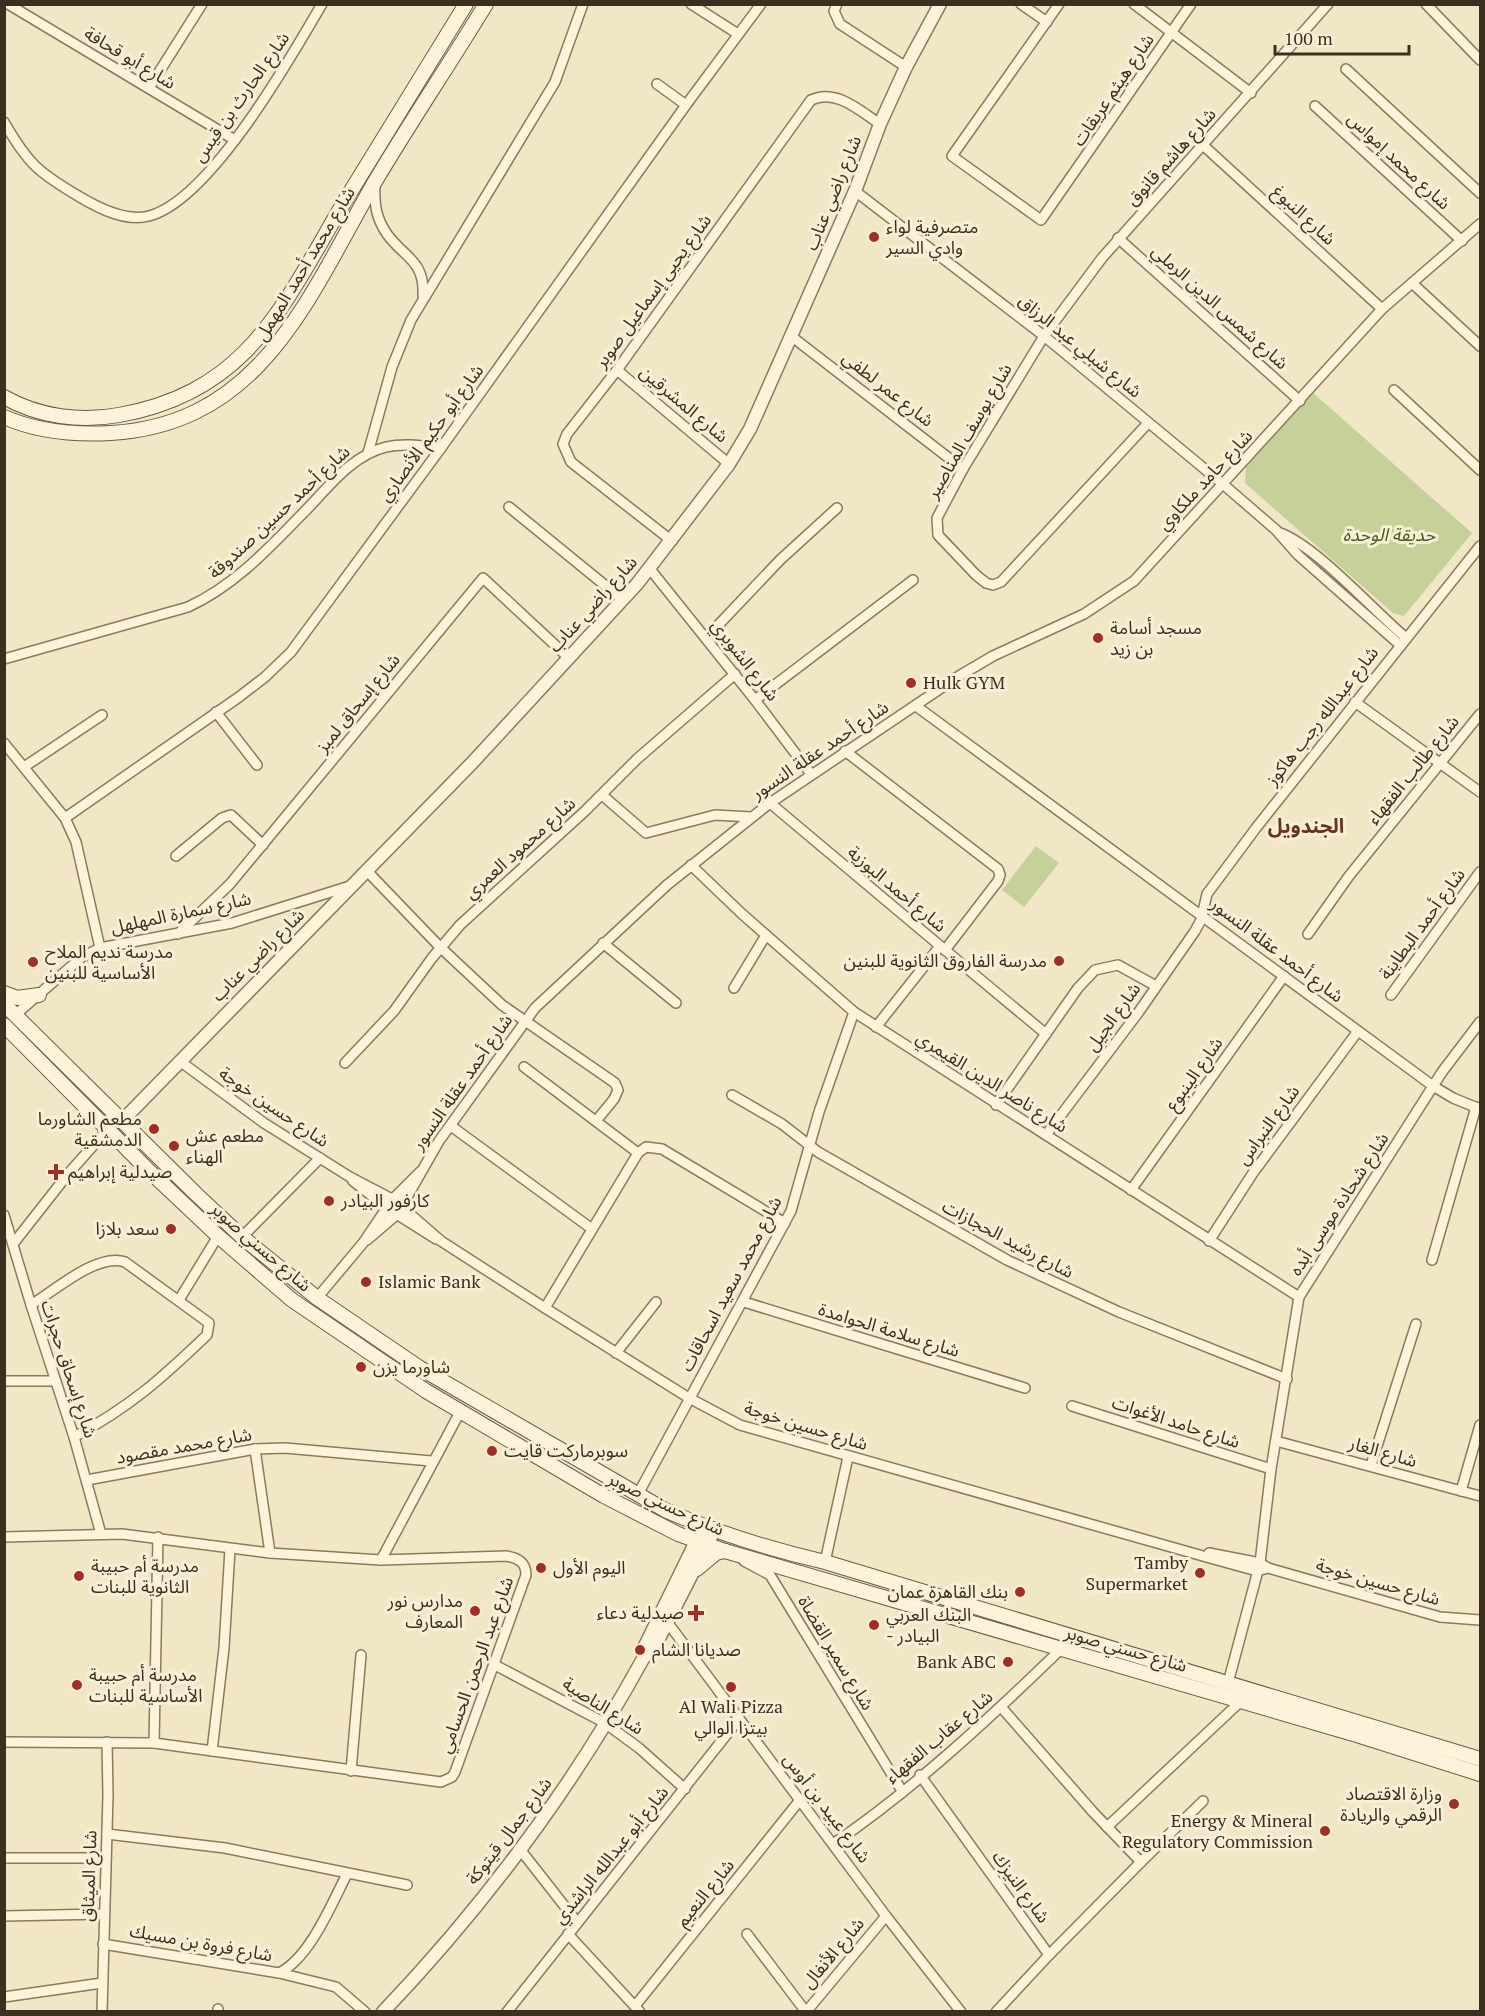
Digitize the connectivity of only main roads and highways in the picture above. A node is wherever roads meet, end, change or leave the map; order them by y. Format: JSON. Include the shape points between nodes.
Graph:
{"nodes":[{"id":1,"x":466,"y":4,"type":"edge"},
{"id":2,"x":486,"y":4,"type":"edge"},
{"id":3,"x":4,"y":397,"type":"edge"},
{"id":4,"x":4,"y":417,"type":"edge"},
{"id":5,"x":4,"y":993,"type":"edge"},
{"id":6,"x":39,"y":995,"type":"road end"},
{"id":7,"x":4,"y":1004,"type":"edge"},
{"id":8,"x":8,"y":1022,"type":"edge"},
{"id":9,"x":196,"y":1194,"type":"junction"},
{"id":10,"x":186,"y":1206,"type":"junction"},
{"id":11,"x":725,"y":1551,"type":"junction"},
{"id":12,"x":697,"y":1569,"type":"road end"},
{"id":13,"x":1131,"y":1653,"type":"junction"},
{"id":14,"x":1129,"y":1668,"type":"junction"},
{"id":15,"x":1480,"y":1760,"type":"edge"},
{"id":16,"x":1480,"y":1774,"type":"edge"}],
"edges":[{"from":1,"to":3,"type":"main road","name":"شارع محمد أحمد المهمل","via":[[292,293],[237,362],[180,398],[115,416],[51,414]]},
{"from":2,"to":4,"type":"main road","name":"شارع محمد أحمد المهمل","via":[[375,183],[304,308],[277,347],[249,376],[210,404],[165,424],[107,433],[48,430]]},
{"from":5,"to":6,"type":"main road","via":[[17,998]]},
{"from":7,"to":8,"type":"main road"},
{"from":8,"to":9,"type":"main road","name":"شارع حسني صوبر"},
{"from":8,"to":10,"type":"main road","name":"شارع حسني صوبر","via":[[107,1130]]},
{"from":9,"to":10,"type":"main road"},
{"from":9,"to":13,"type":"main road","name":"شارع حسني صوبر","via":[[317,1298],[420,1368],[637,1496],[708,1529],[763,1548],[825,1562]]},
{"from":10,"to":11,"type":"main road","name":"شارع حسني صوبر","via":[[292,1300],[377,1360],[604,1496],[702,1544]]},
{"from":11,"to":12,"type":"main road","via":[[712,1555]]},
{"from":11,"to":14,"type":"main road","name":"شارع حسني صوبر"},
{"from":13,"to":14,"type":"main road"},
{"from":13,"to":15,"type":"main road","name":"شارع حسني صوبر"},
{"from":14,"to":16,"type":"main road","name":"شارع حسني صوبر"}]}
